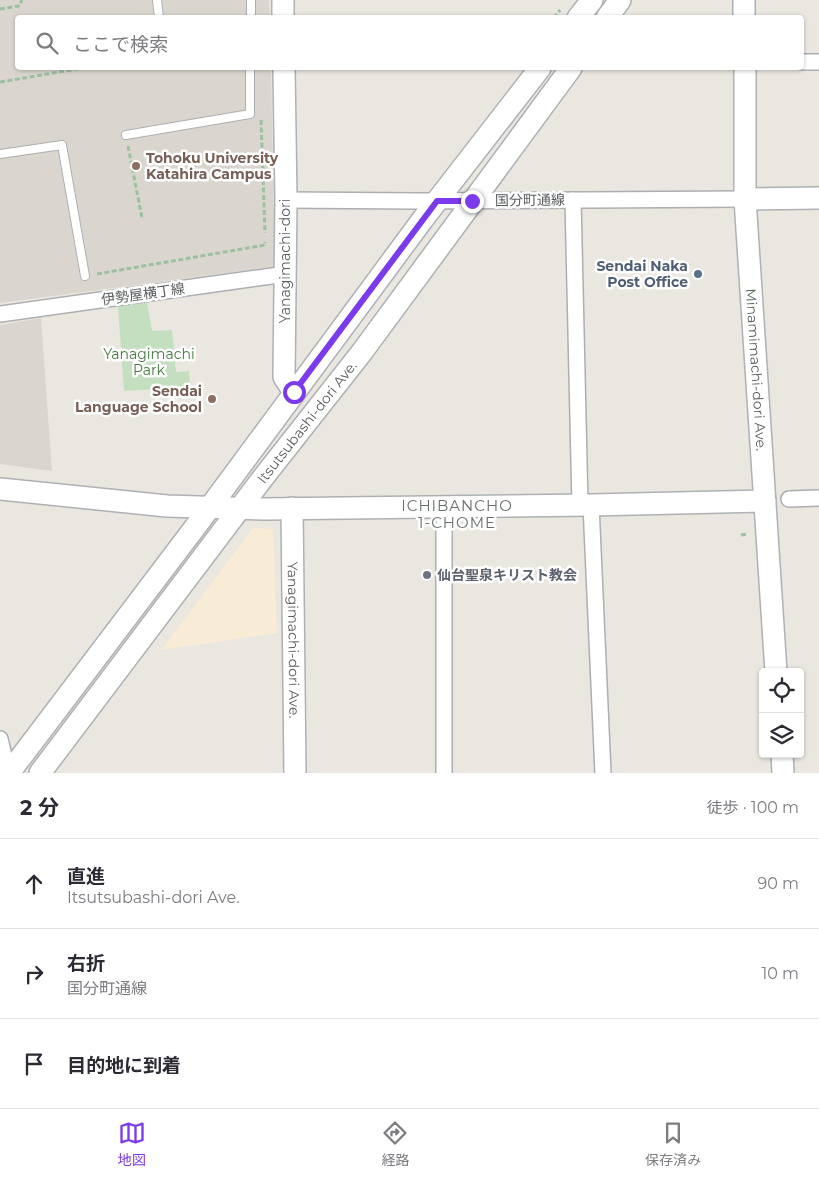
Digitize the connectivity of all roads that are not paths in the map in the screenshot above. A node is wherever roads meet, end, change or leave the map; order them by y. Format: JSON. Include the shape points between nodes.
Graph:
{"nodes":[{"id":1,"x":157,"y":0,"type":"edge"},
{"id":2,"x":251,"y":0,"type":"edge"},
{"id":3,"x":283,"y":0,"type":"edge"},
{"id":4,"x":592,"y":0,"type":"edge"},
{"id":5,"x":620,"y":0,"type":"edge"},
{"id":6,"x":744,"y":0,"type":"edge"},
{"id":7,"x":159,"y":15,"type":"edge"},
{"id":8,"x":251,"y":15,"type":"edge"},
{"id":9,"x":283,"y":15,"type":"edge"},
{"id":10,"x":580,"y":15,"type":"edge"},
{"id":11,"x":610,"y":15,"type":"edge"},
{"id":12,"x":744,"y":15,"type":"edge"},
{"id":13,"x":804,"y":62,"type":"edge"},
{"id":14,"x":819,"y":62,"type":"edge"},
{"id":15,"x":250,"y":70,"type":"edge"},
{"id":16,"x":284,"y":70,"type":"edge"},
{"id":17,"x":538,"y":70,"type":"edge"},
{"id":18,"x":570,"y":70,"type":"edge"},
{"id":19,"x":744,"y":70,"type":"edge"},
{"id":20,"x":126,"y":135,"type":"road end"},
{"id":21,"x":0,"y":154,"type":"edge"},
{"id":22,"x":819,"y":198,"type":"edge"},
{"id":23,"x":745,"y":199,"type":"junction"},
{"id":24,"x":286,"y":200,"type":"junction"},
{"id":25,"x":573,"y":200,"type":"junction"},
{"id":26,"x":437,"y":201,"type":"junction"},
{"id":27,"x":472,"y":201,"type":"junction"},
{"id":28,"x":286,"y":274,"type":"junction"},
{"id":29,"x":85,"y":276,"type":"road end"},
{"id":30,"x":0,"y":314,"type":"edge"},
{"id":31,"x":294,"y":392,"type":"junction"},
{"id":32,"x":0,"y":489,"type":"edge"},
{"id":33,"x":819,"y":498,"type":"edge"},
{"id":34,"x":790,"y":499,"type":"dead end"},
{"id":35,"x":765,"y":501,"type":"junction"},
{"id":36,"x":586,"y":505,"type":"junction"},
{"id":37,"x":210,"y":506,"type":"junction"},
{"id":38,"x":444,"y":506,"type":"junction"},
{"id":39,"x":241,"y":508,"type":"junction"},
{"id":40,"x":292,"y":508,"type":"junction"},
{"id":41,"x":776,"y":668,"type":"edge"},
{"id":42,"x":0,"y":739,"type":"edge"},
{"id":43,"x":782,"y":758,"type":"edge"},
{"id":44,"x":9,"y":773,"type":"edge"},
{"id":45,"x":40,"y":773,"type":"edge"},
{"id":46,"x":295,"y":773,"type":"edge"},
{"id":47,"x":444,"y":773,"type":"edge"},
{"id":48,"x":603,"y":773,"type":"edge"},
{"id":49,"x":783,"y":773,"type":"edge"}],
"edges":[{"from":1,"to":7,"type":"lane"},
{"from":2,"to":8,"type":"lane"},
{"from":3,"to":9,"type":"street"},
{"from":4,"to":10,"type":"street"},
{"from":5,"to":11,"type":"street"},
{"from":6,"to":12,"type":"street"},
{"from":13,"to":14,"type":"street"},
{"from":15,"to":20,"type":"lane","via":[[250,114]]},
{"from":16,"to":24,"type":"street","name":"Yanagimachi-dori"},
{"from":17,"to":26,"type":"street","name":"Itsutsubashi-dori Ave."},
{"from":18,"to":27,"type":"street","name":"Itsutsubashi-dori Ave."},
{"from":19,"to":23,"type":"street","name":"Minamimachi-dori Ave."},
{"from":21,"to":29,"type":"lane","via":[[62,145]]},
{"from":22,"to":23,"type":"street"},
{"from":23,"to":25,"type":"street","name":"国分町通線"},
{"from":23,"to":35,"type":"street","name":"Minamimachi-dori Ave."},
{"from":24,"to":26,"type":"street","name":"国分町通線"},
{"from":24,"to":28,"type":"street","name":"Yanagimachi-dori"},
{"from":25,"to":27,"type":"street","name":"国分町通線"},
{"from":25,"to":36,"type":"street"},
{"from":26,"to":27,"type":"street","name":"国分町通線"},
{"from":26,"to":31,"type":"street","name":"Itsutsubashi-dori Ave."},
{"from":27,"to":39,"type":"street","name":"Itsutsubashi-dori Ave.","via":[[418,277]]},
{"from":28,"to":30,"type":"street","name":"伊勢屋横丁線"},
{"from":28,"to":31,"type":"street","name":"Yanagimachi-dori","via":[[284,377]]},
{"from":31,"to":37,"type":"street","name":"Itsutsubashi-dori Ave."},
{"from":32,"to":37,"type":"street","via":[[167,506]]},
{"from":33,"to":34,"type":"street"},
{"from":35,"to":36,"type":"street"},
{"from":35,"to":41,"type":"street","name":"Minamimachi-dori Ave."},
{"from":36,"to":38,"type":"street"},
{"from":36,"to":48,"type":"street"},
{"from":37,"to":39,"type":"street"},
{"from":37,"to":44,"type":"street","name":"Itsutsubashi-dori Ave."},
{"from":38,"to":40,"type":"street"},
{"from":38,"to":47,"type":"street"},
{"from":39,"to":40,"type":"street"},
{"from":39,"to":45,"type":"street","name":"Itsutsubashi-dori Ave."},
{"from":40,"to":46,"type":"street","name":"Yanagimachi-dori Ave."},
{"from":42,"to":44,"type":"street"},
{"from":43,"to":49,"type":"street"}]}
